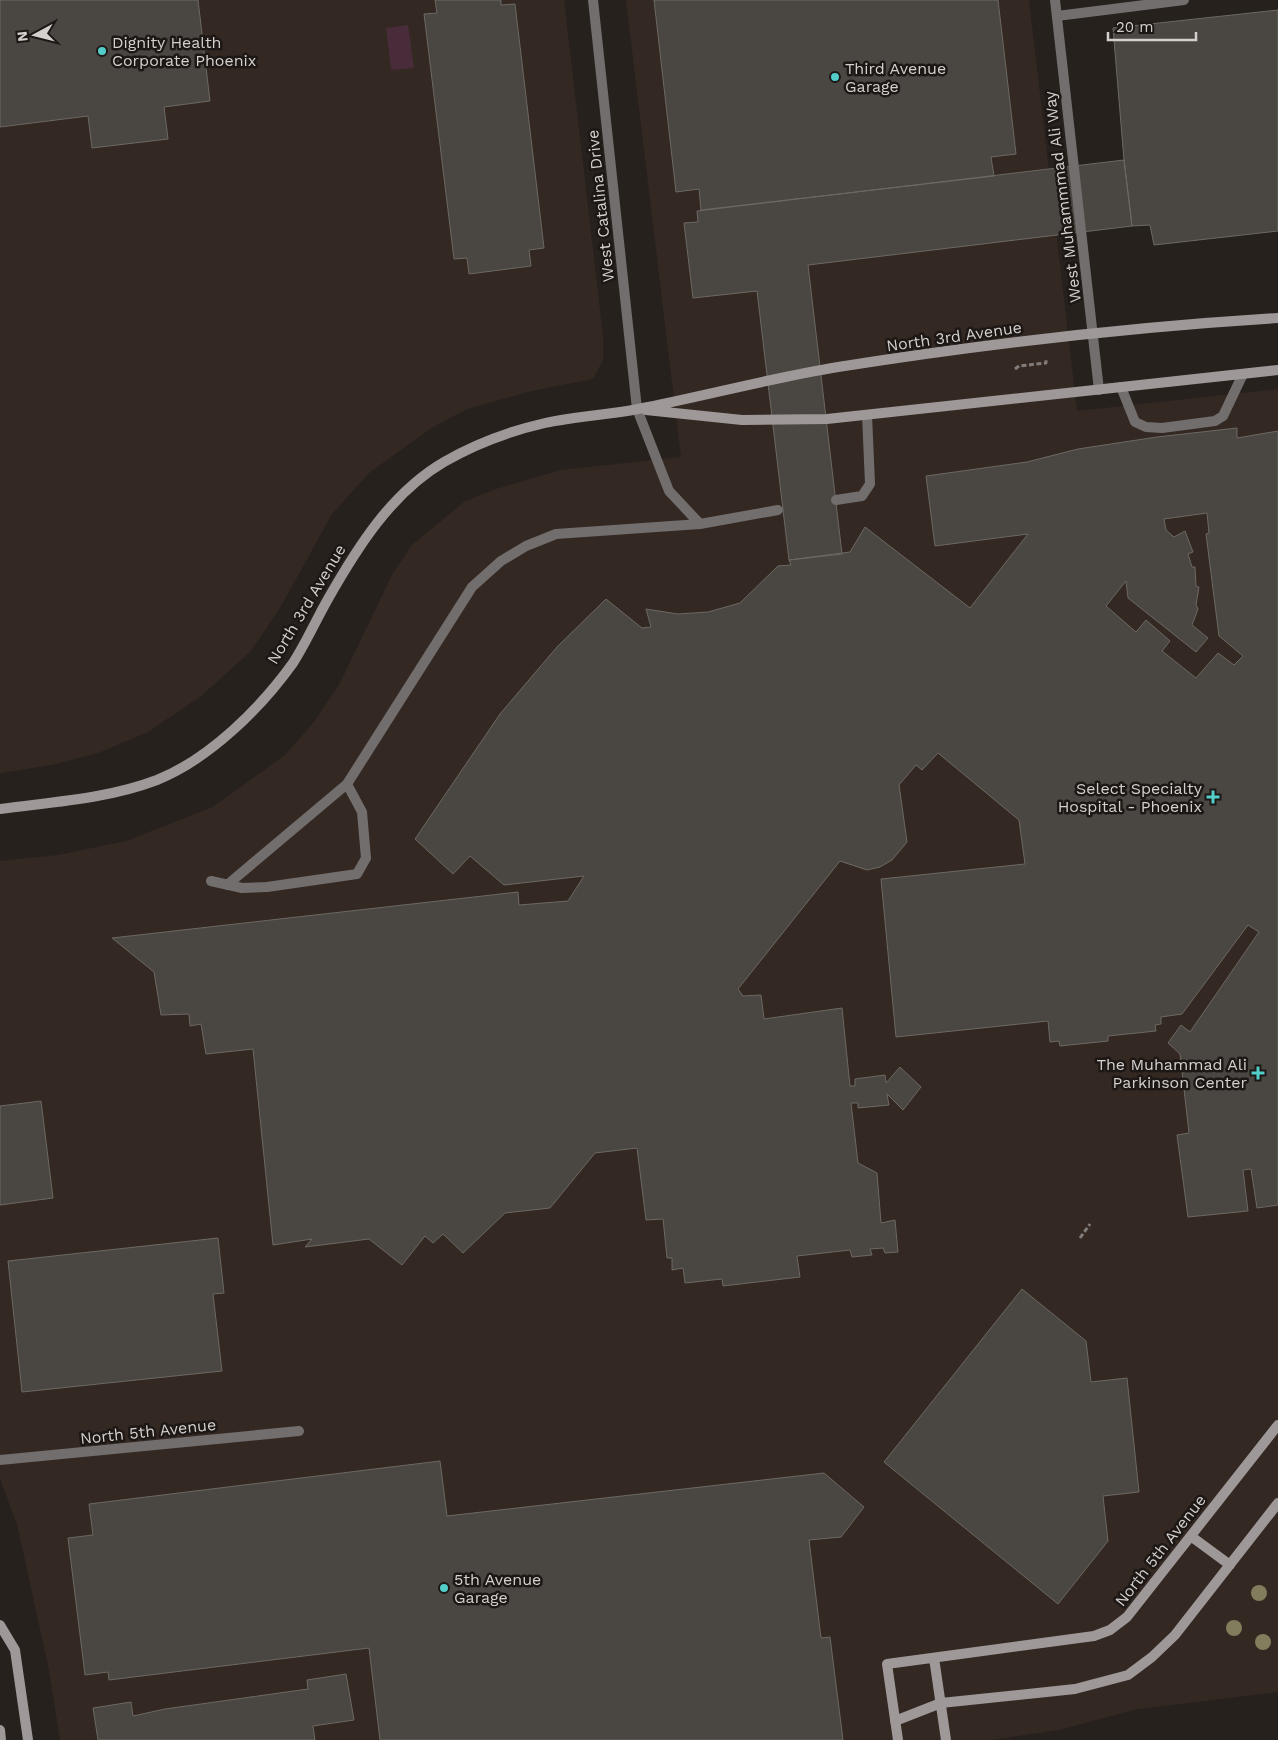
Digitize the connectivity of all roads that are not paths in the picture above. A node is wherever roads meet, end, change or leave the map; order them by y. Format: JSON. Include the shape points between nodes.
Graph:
{"nodes":[{"id":1,"x":593,"y":0,"type":"edge"},
{"id":2,"x":1055,"y":0,"type":"edge"},
{"id":3,"x":1184,"y":0,"type":"edge"},
{"id":4,"x":1057,"y":16,"type":"junction"},
{"id":5,"x":1278,"y":318,"type":"edge"},
{"id":6,"x":1092,"y":332,"type":"junction"},
{"id":7,"x":1278,"y":370,"type":"edge"},
{"id":8,"x":1243,"y":374,"type":"junction"},
{"id":9,"x":1121,"y":388,"type":"junction"},
{"id":10,"x":1099,"y":390,"type":"junction"},
{"id":11,"x":637,"y":409,"type":"junction"},
{"id":12,"x":867,"y":415,"type":"junction"},
{"id":13,"x":836,"y":500,"type":"dead end"},
{"id":14,"x":778,"y":510,"type":"dead end"},
{"id":15,"x":700,"y":524,"type":"junction"},
{"id":16,"x":348,"y":784,"type":"junction"},
{"id":17,"x":0,"y":810,"type":"edge"},
{"id":18,"x":211,"y":881,"type":"dead end"},
{"id":19,"x":227,"y":885,"type":"junction"},
{"id":20,"x":1278,"y":1425,"type":"edge"},
{"id":21,"x":299,"y":1431,"type":"dead end"},
{"id":22,"x":0,"y":1460,"type":"edge"},
{"id":23,"x":1278,"y":1503,"type":"edge"},
{"id":24,"x":1192,"y":1537,"type":"junction"},
{"id":25,"x":1230,"y":1565,"type":"junction"},
{"id":26,"x":0,"y":1625,"type":"edge"},
{"id":27,"x":934,"y":1658,"type":"junction"},
{"id":28,"x":941,"y":1703,"type":"junction"},
{"id":29,"x":895,"y":1721,"type":"junction"},
{"id":30,"x":0,"y":1730,"type":"edge"},
{"id":31,"x":1,"y":1740,"type":"edge"},
{"id":32,"x":28,"y":1740,"type":"edge"},
{"id":33,"x":898,"y":1740,"type":"edge"},
{"id":34,"x":946,"y":1740,"type":"edge"}],
"edges":[{"from":1,"to":11,"type":"street","name":"West Catalina Drive"},
{"from":2,"to":4,"type":"street","name":"West Muhammmad Ali Way"},
{"from":3,"to":4,"type":"street"},
{"from":4,"to":6,"type":"street","name":"West Muhammmad Ali Way"},
{"from":5,"to":6,"type":"street","name":"North 3rd Avenue"},
{"from":6,"to":10,"type":"street","name":"West Muhammmad Ali Way"},
{"from":6,"to":11,"type":"street","name":"North 3rd Avenue","via":[[836,368]]},
{"from":7,"to":8,"type":"street","name":"North 3rd Avenue"},
{"from":8,"to":9,"type":"street","name":"North 3rd Avenue"},
{"from":8,"to":9,"type":"street","via":[[1224,416],[1215,421],[1162,428],[1134,422]]},
{"from":9,"to":10,"type":"street","name":"North 3rd Avenue"},
{"from":10,"to":12,"type":"street","name":"North 3rd Avenue"},
{"from":11,"to":12,"type":"street","name":"North 3rd Avenue","via":[[742,420],[827,420]]},
{"from":11,"to":15,"type":"street","name":"West Catalina Drive","via":[[669,491]]},
{"from":11,"to":17,"type":"street","name":"North 3rd Avenue","via":[[545,423],[487,440],[441,464],[399,497],[356,549],[293,662],[253,710],[210,751],[154,781],[94,797]]},
{"from":12,"to":13,"type":"street","via":[[870,484],[862,496]]},
{"from":14,"to":15,"type":"street"},
{"from":15,"to":16,"type":"street","via":[[556,534],[501,561],[472,587]]},
{"from":16,"to":19,"type":"street"},
{"from":16,"to":19,"type":"street","via":[[362,812],[366,858],[357,874],[267,887]]},
{"from":18,"to":19,"type":"street"},
{"from":20,"to":24,"type":"street","name":"North 5th Avenue"},
{"from":21,"to":22,"type":"street","name":"North 5th Avenue"},
{"from":23,"to":25,"type":"street"},
{"from":24,"to":25,"type":"street"},
{"from":24,"to":27,"type":"street","name":"North 5th Avenue","via":[[1127,1618],[1110,1630],[1094,1636]]},
{"from":25,"to":28,"type":"street","via":[[1175,1636],[1128,1675],[1075,1689]]},
{"from":26,"to":32,"type":"street","via":[[15,1650]]},
{"from":27,"to":28,"type":"street"},
{"from":27,"to":29,"type":"street","name":"North 5th Avenue","via":[[887,1664]]},
{"from":28,"to":29,"type":"street"},
{"from":28,"to":34,"type":"street"},
{"from":29,"to":33,"type":"street"},
{"from":30,"to":31,"type":"street"}]}
